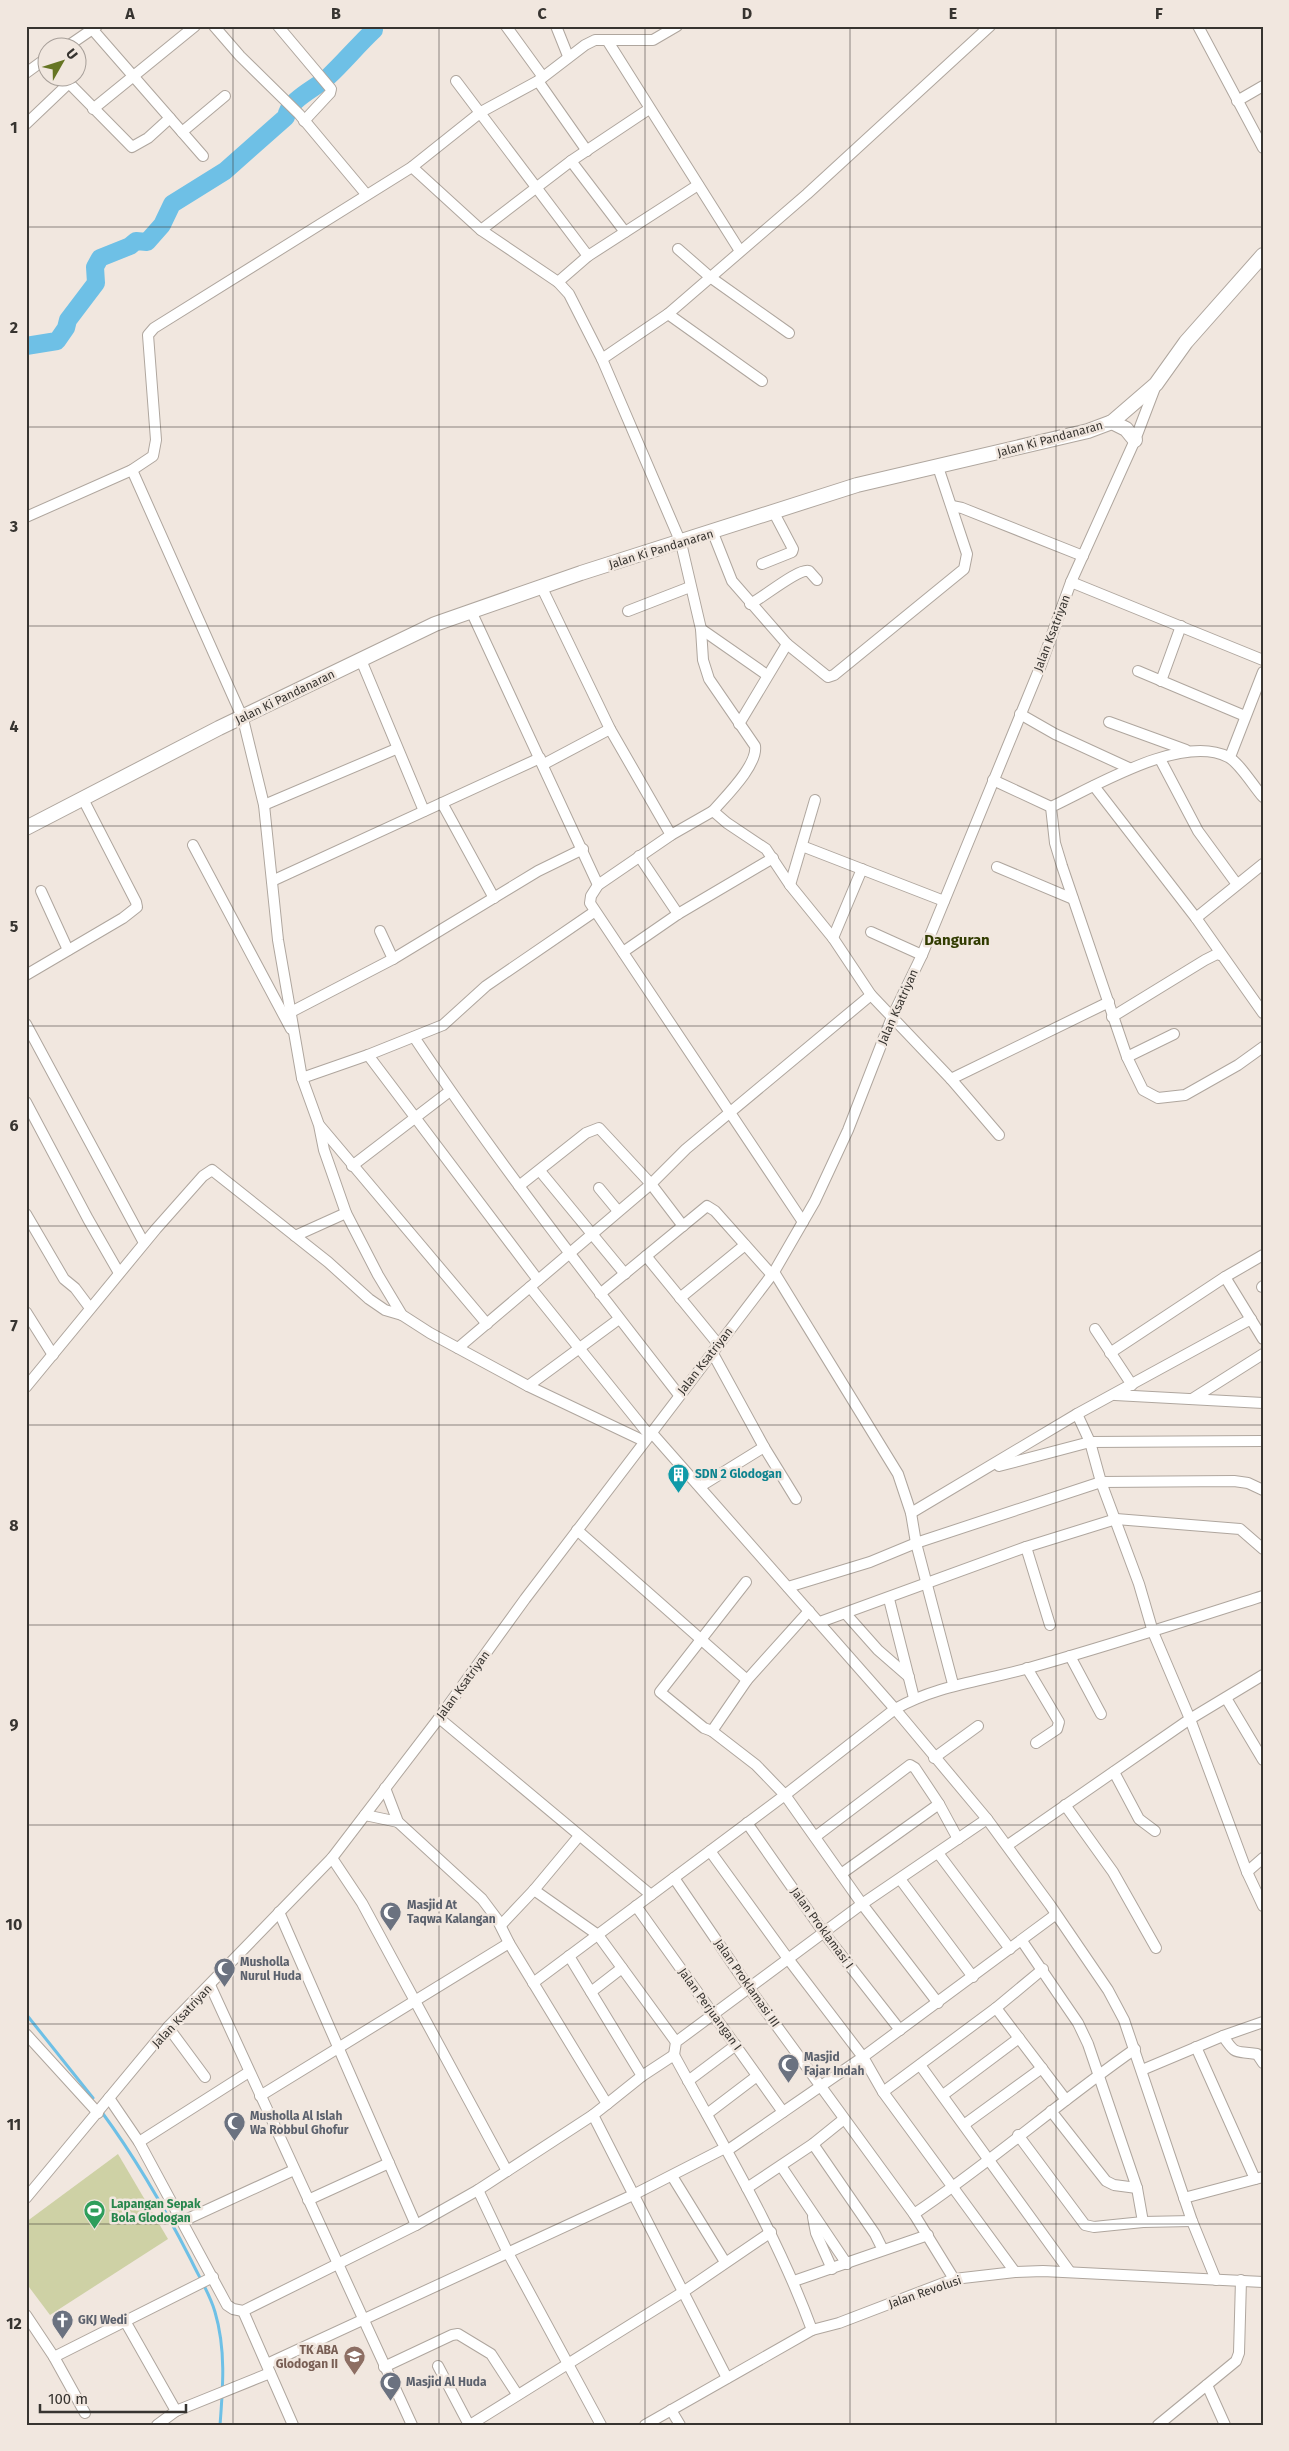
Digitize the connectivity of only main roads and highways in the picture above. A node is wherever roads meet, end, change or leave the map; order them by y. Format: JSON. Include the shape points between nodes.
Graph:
{"nodes":[{"id":1,"x":1263,"y":255,"type":"edge"},
{"id":2,"x":1112,"y":422,"type":"junction"},
{"id":3,"x":1135,"y":440,"type":"road end"},
{"id":4,"x":26,"y":828,"type":"edge"}],
"edges":[{"from":1,"to":2,"type":"main road","name":"Jalan Ki Pandanaran","via":[[1186,342],[1156,384]]},
{"from":2,"to":3,"type":"main road","via":[[1126,429]]},
{"from":2,"to":4,"type":"main road","name":"Jalan Ki Pandanaran","via":[[1088,431],[857,485],[436,624],[219,728]]}]}
